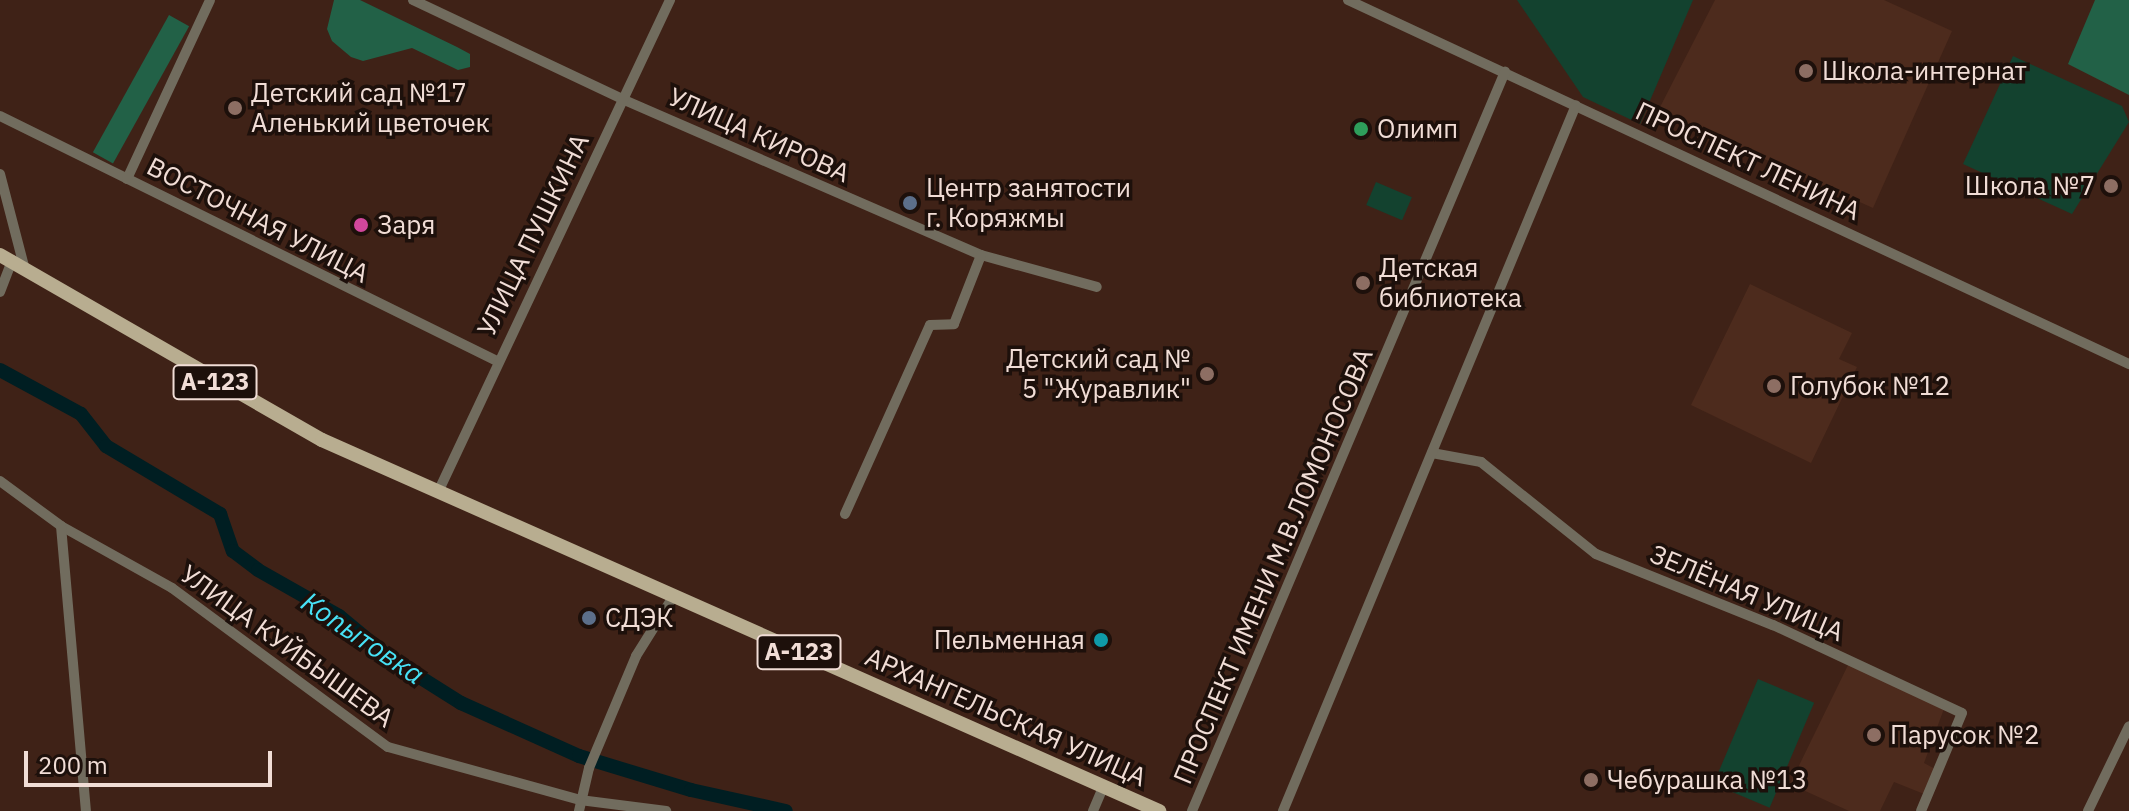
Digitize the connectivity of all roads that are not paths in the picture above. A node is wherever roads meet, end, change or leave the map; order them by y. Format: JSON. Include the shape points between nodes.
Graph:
{"nodes":[{"id":1,"x":210,"y":0,"type":"edge"},
{"id":2,"x":413,"y":0,"type":"edge"},
{"id":3,"x":670,"y":0,"type":"edge"},
{"id":4,"x":1351,"y":1,"type":"edge"},
{"id":5,"x":1505,"y":72,"type":"junction"},
{"id":6,"x":622,"y":99,"type":"junction"},
{"id":7,"x":1576,"y":105,"type":"junction"},
{"id":8,"x":0,"y":116,"type":"edge"},
{"id":9,"x":127,"y":179,"type":"junction"},
{"id":10,"x":1,"y":182,"type":"edge"},
{"id":11,"x":981,"y":255,"type":"junction"},
{"id":12,"x":12,"y":260,"type":"edge"},
{"id":13,"x":1097,"y":287,"type":"dead end"},
{"id":14,"x":0,"y":292,"type":"edge"},
{"id":15,"x":497,"y":361,"type":"junction"},
{"id":16,"x":2129,"y":364,"type":"edge"},
{"id":17,"x":1432,"y":453,"type":"junction"},
{"id":18,"x":0,"y":481,"type":"edge"},
{"id":19,"x":439,"y":490,"type":"junction"},
{"id":20,"x":845,"y":514,"type":"dead end"},
{"id":21,"x":61,"y":526,"type":"junction"},
{"id":22,"x":673,"y":597,"type":"junction"},
{"id":23,"x":2129,"y":726,"type":"edge"},
{"id":24,"x":1103,"y":788,"type":"junction"},
{"id":25,"x":580,"y":806,"type":"edge"},
{"id":26,"x":86,"y":811,"type":"edge"},
{"id":27,"x":666,"y":811,"type":"edge"},
{"id":28,"x":1093,"y":811,"type":"edge"},
{"id":29,"x":1159,"y":811,"type":"edge"},
{"id":30,"x":1192,"y":811,"type":"edge"},
{"id":31,"x":1283,"y":811,"type":"edge"},
{"id":32,"x":1921,"y":811,"type":"edge"},
{"id":33,"x":2088,"y":811,"type":"edge"}],
"edges":[{"from":1,"to":9,"type":"street"},
{"from":2,"to":6,"type":"street","name":"УЛИЦА КИРОВА"},
{"from":3,"to":6,"type":"street","name":"УЛИЦА ПУШКИНА"},
{"from":4,"to":5,"type":"street","name":"ПРОСПЕКТ ЛЕНИНА"},
{"from":5,"to":7,"type":"street","name":"ПРОСПЕКТ ЛЕНИНА"},
{"from":5,"to":30,"type":"street","name":"ПРОСПЕКТ ИМЕНИ М.В.ЛОМОНОСОВА"},
{"from":6,"to":11,"type":"street","name":"УЛИЦА КИРОВА"},
{"from":6,"to":15,"type":"street","name":"УЛИЦА ПУШКИНА"},
{"from":7,"to":16,"type":"street","name":"ПРОСПЕКТ ЛЕНИНА"},
{"from":7,"to":17,"type":"street"},
{"from":8,"to":9,"type":"street","name":"ВОСТОЧНАЯ УЛИЦА"},
{"from":9,"to":15,"type":"street","name":"ВОСТОЧНАЯ УЛИЦА"},
{"from":10,"to":12,"type":"street"},
{"from":11,"to":13,"type":"street","name":"УЛИЦА КИРОВА"},
{"from":11,"to":20,"type":"street","via":[[954,324],[930,325]]},
{"from":12,"to":14,"type":"street"},
{"from":12,"to":19,"type":"main road","number":"А-123","via":[[282,419]]},
{"from":15,"to":19,"type":"street","name":"УЛИЦА ПУШКИНА"},
{"from":17,"to":31,"type":"street"},
{"from":17,"to":32,"type":"street","name":"ЗЕЛЁНАЯ УЛИЦА","via":[[1481,462],[1596,554],[1773,625],[1962,713]]},
{"from":18,"to":21,"type":"street","name":"УЛИЦА КУЙБЫШЕВА"},
{"from":19,"to":22,"type":"main road","name":"АРХАНГЕЛЬСКАЯ УЛИЦА","number":"А-123"},
{"from":21,"to":25,"type":"street","name":"УЛИЦА КУЙБЫШЕВА","via":[[172,588],[388,747]]},
{"from":21,"to":26,"type":"street"},
{"from":22,"to":24,"type":"main road","name":"АРХАНГЕЛЬСКАЯ УЛИЦА","number":"А-123"},
{"from":22,"to":25,"type":"street","via":[[636,656],[589,768]]},
{"from":23,"to":33,"type":"street"},
{"from":24,"to":28,"type":"street"},
{"from":24,"to":29,"type":"main road","name":"АРХАНГЕЛЬСКАЯ УЛИЦА","number":"А-123"},
{"from":25,"to":27,"type":"street","name":"УЛИЦА КУЙБЫШЕВА"}]}
